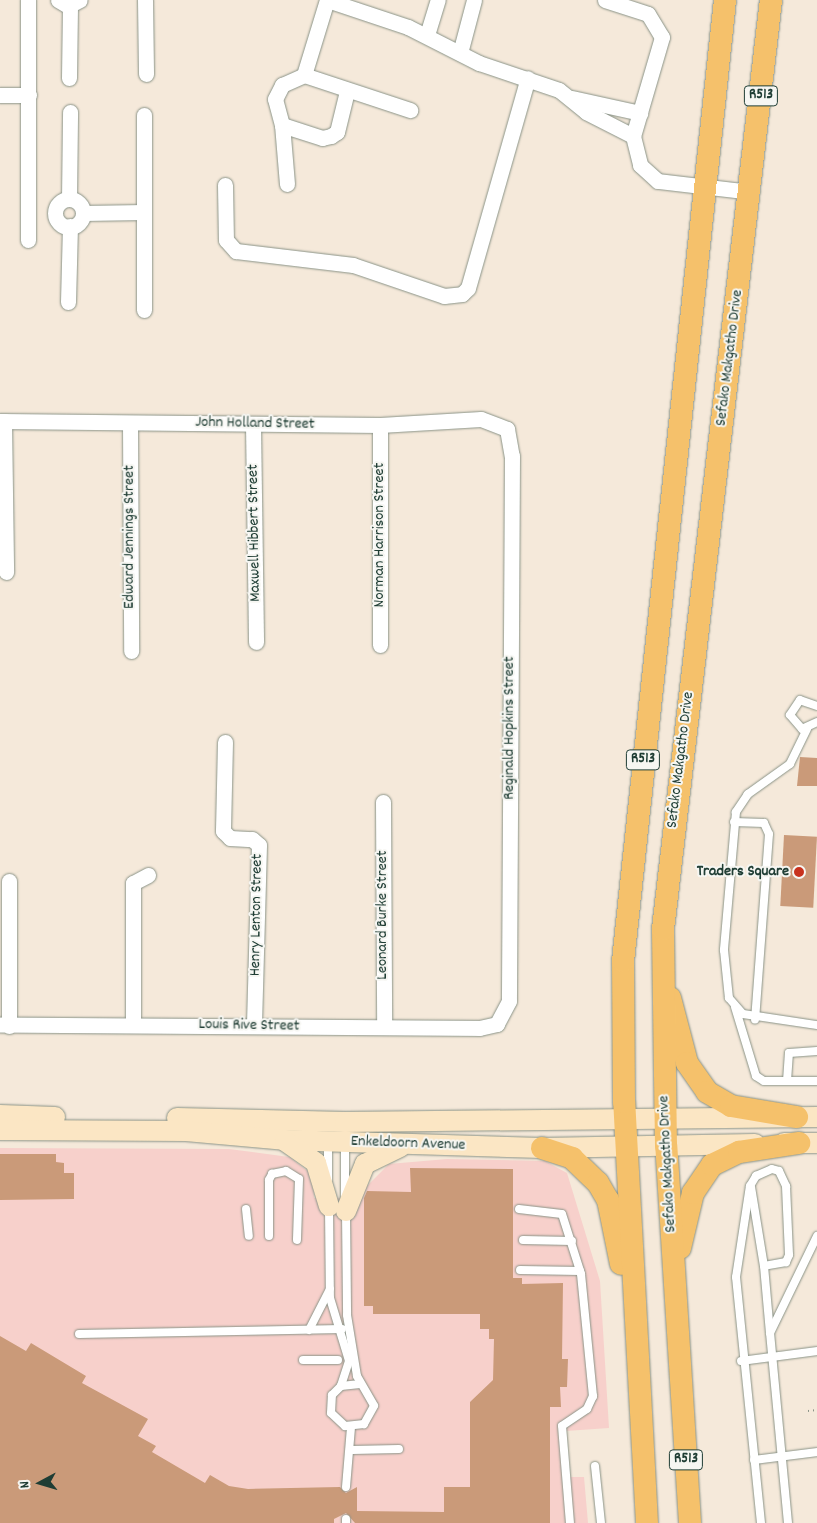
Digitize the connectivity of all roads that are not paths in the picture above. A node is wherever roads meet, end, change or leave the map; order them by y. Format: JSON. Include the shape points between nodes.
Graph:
{"nodes":[{"id":1,"x":28,"y":0,"type":"edge"},
{"id":2,"x":145,"y":0,"type":"edge"},
{"id":3,"x":438,"y":0,"type":"edge"},
{"id":4,"x":474,"y":0,"type":"edge"},
{"id":5,"x":605,"y":0,"type":"edge"},
{"id":6,"x":725,"y":0,"type":"edge"},
{"id":7,"x":771,"y":0,"type":"edge"},
{"id":8,"x":70,"y":2,"type":"edge"},
{"id":9,"x":427,"y":35,"type":"junction"},
{"id":10,"x":460,"y":53,"type":"junction"},
{"id":11,"x":146,"y":74,"type":"dead end"},
{"id":12,"x":304,"y":75,"type":"junction"},
{"id":13,"x":69,"y":78,"type":"dead end"},
{"id":14,"x":528,"y":78,"type":"junction"},
{"id":15,"x":347,"y":91,"type":"junction"},
{"id":16,"x":0,"y":95,"type":"edge"},
{"id":17,"x":28,"y":95,"type":"junction"},
{"id":18,"x":572,"y":98,"type":"junction"},
{"id":19,"x":410,"y":110,"type":"dead end"},
{"id":20,"x":70,"y":112,"type":"dead end"},
{"id":21,"x":640,"y":113,"type":"junction"},
{"id":22,"x":144,"y":115,"type":"dead end"},
{"id":23,"x":282,"y":125,"type":"junction"},
{"id":24,"x":633,"y":136,"type":"junction"},
{"id":25,"x":287,"y":184,"type":"dead end"},
{"id":26,"x":225,"y":185,"type":"dead end"},
{"id":27,"x":705,"y":190,"type":"junction"},
{"id":28,"x":750,"y":192,"type":"junction"},
{"id":29,"x":68,"y":199,"type":"junction"},
{"id":30,"x":56,"y":212,"type":"junction"},
{"id":31,"x":144,"y":212,"type":"junction"},
{"id":32,"x":83,"y":213,"type":"junction"},
{"id":33,"x":28,"y":214,"type":"junction"},
{"id":34,"x":70,"y":226,"type":"junction"},
{"id":35,"x":28,"y":240,"type":"dead end"},
{"id":36,"x":68,"y":302,"type":"dead end"},
{"id":37,"x":144,"y":310,"type":"dead end"},
{"id":38,"x":2,"y":421,"type":"edge"},
{"id":39,"x":130,"y":422,"type":"junction"},
{"id":40,"x":253,"y":424,"type":"junction"},
{"id":41,"x":380,"y":425,"type":"junction"},
{"id":42,"x":507,"y":429,"type":"joint"},
{"id":43,"x":6,"y":572,"type":"dead end"},
{"id":44,"x":256,"y":642,"type":"dead end"},
{"id":45,"x":380,"y":644,"type":"dead end"},
{"id":46,"x":131,"y":651,"type":"dead end"},
{"id":47,"x":817,"y":706,"type":"edge"},
{"id":48,"x":817,"y":722,"type":"edge"},
{"id":49,"x":807,"y":729,"type":"junction"},
{"id":50,"x":225,"y":742,"type":"dead end"},
{"id":51,"x":383,"y":802,"type":"dead end"},
{"id":52,"x":734,"y":822,"type":"junction"},
{"id":53,"x":148,"y":875,"type":"dead end"},
{"id":54,"x":9,"y":881,"type":"dead end"},
{"id":55,"x":662,"y":971,"type":"junction"},
{"id":56,"x":735,"y":1007,"type":"junction"},
{"id":57,"x":755,"y":1019,"type":"junction"},
{"id":58,"x":133,"y":1024,"type":"junction"},
{"id":59,"x":497,"y":1024,"type":"joint"},
{"id":60,"x":817,"y":1025,"type":"edge"},
{"id":61,"x":4,"y":1026,"type":"edge"},
{"id":62,"x":254,"y":1026,"type":"junction"},
{"id":63,"x":384,"y":1027,"type":"junction"},
{"id":64,"x":817,"y":1051,"type":"edge"},
{"id":65,"x":787,"y":1081,"type":"junction"},
{"id":66,"x":817,"y":1081,"type":"edge"},
{"id":67,"x":0,"y":1115,"type":"edge"},
{"id":68,"x":807,"y":1117,"type":"edge"},
{"id":69,"x":665,"y":1119,"type":"junction"},
{"id":70,"x":625,"y":1120,"type":"junction"},
{"id":71,"x":0,"y":1130,"type":"edge"},
{"id":72,"x":336,"y":1132,"type":"junction"},
{"id":73,"x":284,"y":1140,"type":"junction"},
{"id":74,"x":808,"y":1143,"type":"edge"},
{"id":75,"x":414,"y":1144,"type":"junction"},
{"id":76,"x":627,"y":1146,"type":"junction"},
{"id":77,"x":666,"y":1146,"type":"junction"},
{"id":78,"x":542,"y":1148,"type":"junction"},
{"id":79,"x":750,"y":1186,"type":"junction"},
{"id":80,"x":337,"y":1208,"type":"junction"},
{"id":81,"x":519,"y":1209,"type":"dead end"},
{"id":82,"x":246,"y":1210,"type":"dead end"},
{"id":83,"x":249,"y":1236,"type":"dead end"},
{"id":84,"x":269,"y":1236,"type":"dead end"},
{"id":85,"x":817,"y":1236,"type":"edge"},
{"id":86,"x":298,"y":1240,"type":"dead end"},
{"id":87,"x":523,"y":1240,"type":"dead end"},
{"id":88,"x":572,"y":1241,"type":"junction"},
{"id":89,"x":788,"y":1259,"type":"junction"},
{"id":90,"x":764,"y":1266,"type":"junction"},
{"id":91,"x":800,"y":1266,"type":"junction"},
{"id":92,"x":520,"y":1270,"type":"dead end"},
{"id":93,"x":580,"y":1271,"type":"junction"},
{"id":94,"x":674,"y":1279,"type":"junction"},
{"id":95,"x":330,"y":1289,"type":"junction"},
{"id":96,"x":633,"y":1301,"type":"junction"},
{"id":97,"x":342,"y":1329,"type":"junction"},
{"id":98,"x":309,"y":1330,"type":"junction"},
{"id":99,"x":770,"y":1333,"type":"junction"},
{"id":100,"x":78,"y":1334,"type":"dead end"},
{"id":101,"x":817,"y":1351,"type":"edge"},
{"id":102,"x":773,"y":1356,"type":"junction"},
{"id":103,"x":303,"y":1360,"type":"dead end"},
{"id":104,"x":338,"y":1360,"type":"dead end"},
{"id":105,"x":741,"y":1361,"type":"junction"},
{"id":106,"x":360,"y":1384,"type":"junction"},
{"id":107,"x":341,"y":1386,"type":"junction"},
{"id":108,"x":351,"y":1427,"type":"junction"},
{"id":109,"x":399,"y":1449,"type":"dead end"},
{"id":110,"x":352,"y":1450,"type":"junction"},
{"id":111,"x":817,"y":1452,"type":"edge"},
{"id":112,"x":782,"y":1456,"type":"junction"},
{"id":113,"x":754,"y":1460,"type":"junction"},
{"id":114,"x":595,"y":1466,"type":"dead end"},
{"id":115,"x":346,"y":1487,"type":"dead end"},
{"id":116,"x":570,"y":1523,"type":"edge"},
{"id":117,"x":601,"y":1523,"type":"edge"},
{"id":118,"x":647,"y":1523,"type":"edge"},
{"id":119,"x":690,"y":1523,"type":"edge"},
{"id":120,"x":760,"y":1523,"type":"edge"},
{"id":121,"x":788,"y":1523,"type":"edge"}],
"edges":[{"from":1,"to":17,"type":"street"},
{"from":2,"to":11,"type":"street"},
{"from":3,"to":9,"type":"street"},
{"from":4,"to":10,"type":"street"},
{"from":5,"to":21,"type":"street","via":[[648,14],[659,27],[662,44]]},
{"from":6,"to":27,"type":"main road","number":"R513"},
{"from":7,"to":28,"type":"main road","name":"Sefako Makgatho Drive","number":"R513"},
{"from":8,"to":13,"type":"street"},
{"from":9,"to":10,"type":"street"},
{"from":9,"to":12,"type":"street","via":[[327,0]]},
{"from":10,"to":14,"type":"street"},
{"from":12,"to":15,"type":"street"},
{"from":12,"to":23,"type":"street","via":[[277,91],[276,111]]},
{"from":14,"to":18,"type":"street"},
{"from":14,"to":26,"type":"street","via":[[468,288],[462,294],[444,296],[353,265],[236,251],[226,240]]},
{"from":15,"to":19,"type":"street"},
{"from":15,"to":23,"type":"street","via":[[337,132],[332,136],[322,138]]},
{"from":16,"to":17,"type":"street"},
{"from":17,"to":33,"type":"street"},
{"from":18,"to":21,"type":"street"},
{"from":18,"to":24,"type":"street","via":[[586,112]]},
{"from":20,"to":29,"type":"street"},
{"from":21,"to":24,"type":"street"},
{"from":22,"to":31,"type":"street"},
{"from":23,"to":25,"type":"street"},
{"from":24,"to":27,"type":"street","via":[[634,155],[651,177]]},
{"from":27,"to":28,"type":"street"},
{"from":27,"to":70,"type":"main road","number":"R513","via":[[623,961]]},
{"from":28,"to":55,"type":"main road","name":"Sefako Makgatho Drive","number":"R513","via":[[672,838]]},
{"from":29,"to":30,"type":"street","via":[[60,202]]},
{"from":29,"to":32,"type":"street","via":[[77,201]]},
{"from":30,"to":33,"type":"street"},
{"from":30,"to":34,"type":"street","via":[[60,222]]},
{"from":31,"to":32,"type":"street"},
{"from":31,"to":37,"type":"street"},
{"from":32,"to":34,"type":"street","via":[[80,221]]},
{"from":33,"to":35,"type":"street"},
{"from":34,"to":36,"type":"street"},
{"from":38,"to":39,"type":"street","name":"John Holland Street"},
{"from":38,"to":43,"type":"street"},
{"from":39,"to":40,"type":"street","name":"John Holland Street"},
{"from":39,"to":46,"type":"street","name":"Edward Jennings Street"},
{"from":40,"to":41,"type":"street","name":"John Holland Street"},
{"from":40,"to":44,"type":"street","name":"Maxwell Hibbert Street"},
{"from":41,"to":42,"type":"street","name":"John Holland Street","via":[[481,419]]},
{"from":41,"to":45,"type":"street","name":"Norman Harrison Street"},
{"from":42,"to":59,"type":"street","name":"Reginald Hopkins Street","via":[[512,456],[509,1001]]},
{"from":47,"to":49,"type":"lane","via":[[804,699],[790,710],[793,724]]},
{"from":48,"to":49,"type":"lane"},
{"from":49,"to":52,"type":"lane","via":[[790,764],[748,794]]},
{"from":50,"to":62,"type":"street","name":"Henry Lenton Street","via":[[223,831],[230,838],[252,839],[259,845]]},
{"from":51,"to":63,"type":"street","name":"Leonard Burke Street"},
{"from":52,"to":56,"type":"lane","via":[[724,950],[726,987]]},
{"from":52,"to":57,"type":"lane","via":[[764,823],[769,834]]},
{"from":53,"to":58,"type":"street","via":[[133,884]]},
{"from":54,"to":61,"type":"street"},
{"from":55,"to":68,"type":"main road","via":[[687,1063],[703,1089],[731,1106]]},
{"from":55,"to":69,"type":"main road","name":"Sefako Makgatho Drive","number":"R513"},
{"from":56,"to":57,"type":"lane"},
{"from":56,"to":65,"type":"lane","via":[[756,1076]]},
{"from":57,"to":60,"type":"lane"},
{"from":58,"to":61,"type":"street","name":"Louis Rive Street"},
{"from":58,"to":62,"type":"street","name":"Louis Rive Street"},
{"from":59,"to":63,"type":"street","name":"Louis Rive Street"},
{"from":62,"to":63,"type":"street","name":"Louis Rive Street"},
{"from":64,"to":65,"type":"lane","via":[[789,1053]]},
{"from":65,"to":66,"type":"lane"},
{"from":67,"to":72,"type":"street","name":"Enkeldoorn Avenue"},
{"from":68,"to":69,"type":"street","name":"Enkeldoorn Avenue"},
{"from":69,"to":70,"type":"street","name":"Enkeldoorn Avenue"},
{"from":69,"to":77,"type":"main road","name":"Sefako Makgatho Drive","number":"R513"},
{"from":70,"to":72,"type":"street","name":"Enkeldoorn Avenue"},
{"from":70,"to":76,"type":"main road","number":"R513"},
{"from":71,"to":73,"type":"street","name":"Enkeldoorn Avenue","via":[[186,1131]]},
{"from":72,"to":73,"type":"street","name":"Enkeldoorn Avenue"},
{"from":72,"to":75,"type":"street","name":"Enkeldoorn Avenue"},
{"from":72,"to":80,"type":"lane"},
{"from":72,"to":80,"type":"lane"},
{"from":73,"to":80,"type":"street","via":[[316,1163]]},
{"from":74,"to":77,"type":"street","name":"Enkeldoorn Avenue"},
{"from":74,"to":94,"type":"main road","via":[[739,1152],[707,1169],[691,1199]]},
{"from":75,"to":78,"type":"street","name":"Enkeldoorn Avenue"},
{"from":75,"to":80,"type":"street","via":[[382,1152],[365,1164]]},
{"from":76,"to":77,"type":"street","name":"Enkeldoorn Avenue"},
{"from":76,"to":78,"type":"street","name":"Enkeldoorn Avenue"},
{"from":76,"to":96,"type":"main road","number":"R513"},
{"from":77,"to":94,"type":"main road","name":"Sefako Makgatho Drive","number":"R513"},
{"from":78,"to":96,"type":"main road","via":[[579,1163],[606,1195]]},
{"from":79,"to":89,"type":"lane","via":[[762,1171],[772,1170],[783,1176]]},
{"from":79,"to":90,"type":"lane"},
{"from":79,"to":105,"type":"lane","via":[[736,1277]]},
{"from":80,"to":95,"type":"lane"},
{"from":80,"to":106,"type":"lane","via":[[347,1314]]},
{"from":81,"to":88,"type":"lane","via":[[557,1210]]},
{"from":82,"to":83,"type":"lane"},
{"from":84,"to":86,"type":"lane","via":[[269,1180],[272,1174],[286,1171],[299,1179]]},
{"from":85,"to":91,"type":"lane"},
{"from":87,"to":88,"type":"lane"},
{"from":88,"to":93,"type":"lane"},
{"from":89,"to":90,"type":"lane"},
{"from":89,"to":91,"type":"lane"},
{"from":90,"to":99,"type":"lane"},
{"from":91,"to":99,"type":"lane"},
{"from":92,"to":93,"type":"lane"},
{"from":93,"to":116,"type":"lane","via":[[593,1396],[587,1409],[562,1426]]},
{"from":94,"to":119,"type":"main road","name":"Sefako Makgatho Drive","number":"R513"},
{"from":95,"to":97,"type":"lane"},
{"from":95,"to":98,"type":"lane"},
{"from":96,"to":118,"type":"main road","number":"R513"},
{"from":97,"to":98,"type":"lane"},
{"from":97,"to":107,"type":"lane","via":[[349,1361]]},
{"from":98,"to":100,"type":"lane"},
{"from":99,"to":102,"type":"lane"},
{"from":101,"to":102,"type":"lane"},
{"from":102,"to":105,"type":"lane"},
{"from":102,"to":112,"type":"lane"},
{"from":103,"to":104,"type":"lane"},
{"from":105,"to":113,"type":"lane"},
{"from":106,"to":107,"type":"lane"},
{"from":106,"to":108,"type":"lane","via":[[370,1393],[374,1406],[369,1419]]},
{"from":107,"to":108,"type":"lane","via":[[330,1407],[339,1423]]},
{"from":108,"to":110,"type":"lane"},
{"from":109,"to":110,"type":"lane"},
{"from":110,"to":115,"type":"lane"},
{"from":111,"to":112,"type":"lane"},
{"from":112,"to":113,"type":"lane"},
{"from":112,"to":121,"type":"lane"},
{"from":113,"to":120,"type":"lane"},
{"from":114,"to":117,"type":"lane"}]}
